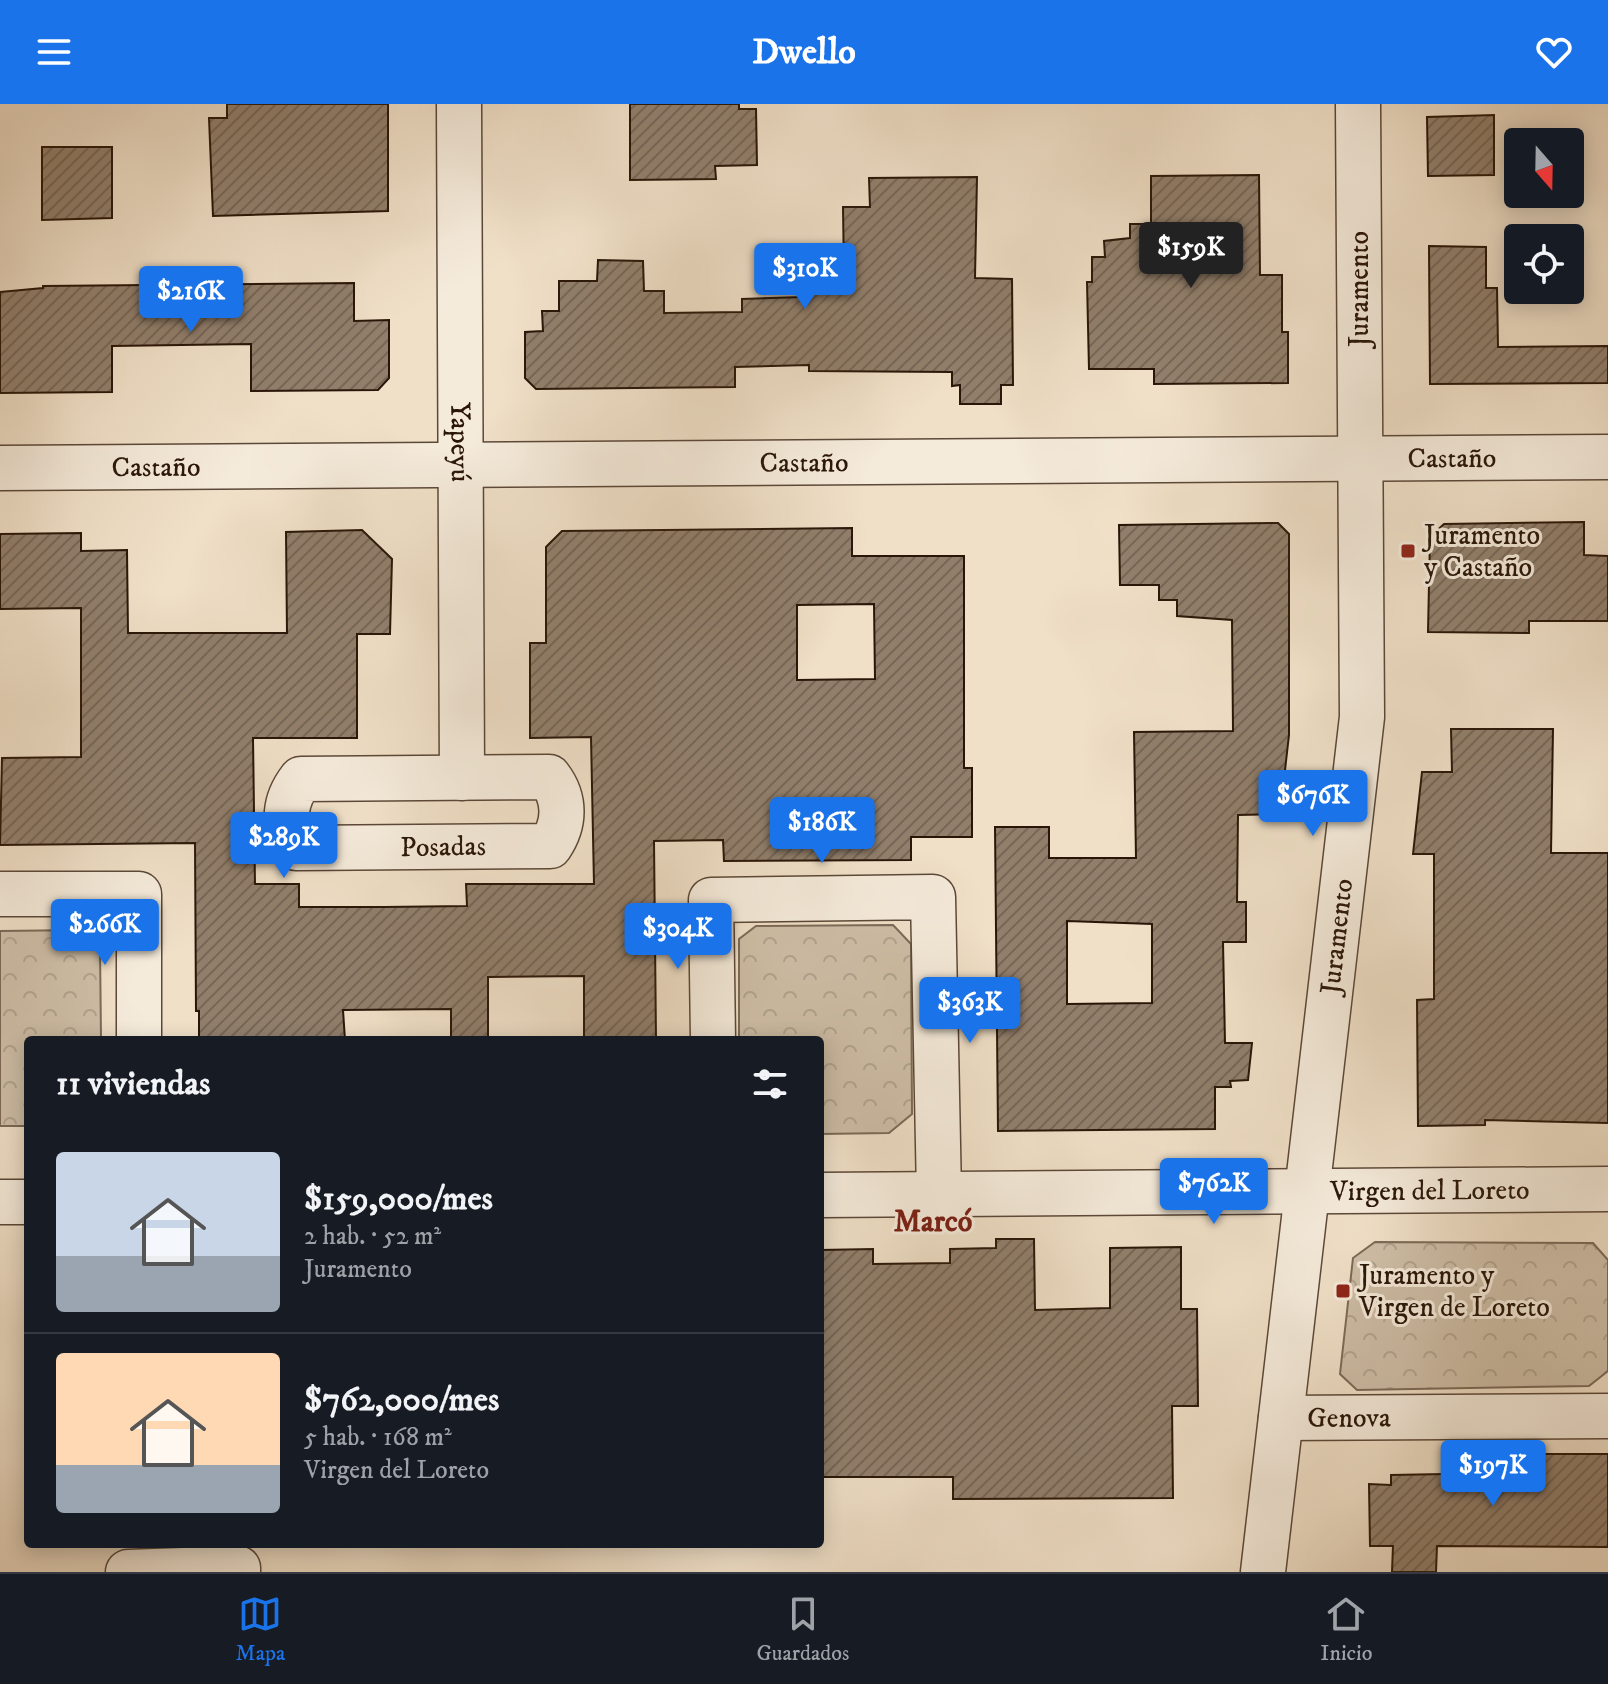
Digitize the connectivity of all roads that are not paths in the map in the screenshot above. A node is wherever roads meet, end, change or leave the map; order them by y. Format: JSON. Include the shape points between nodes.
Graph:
{"nodes":[{"id":1,"x":459,"y":104,"type":"edge"},
{"id":2,"x":1358,"y":104,"type":"edge"},
{"id":3,"x":1608,"y":457,"type":"edge"},
{"id":4,"x":1360,"y":459,"type":"junction"},
{"id":5,"x":461,"y":465,"type":"junction"},
{"id":6,"x":0,"y":468,"type":"edge"},
{"id":7,"x":462,"y":778,"type":"junction"},
{"id":8,"x":0,"y":894,"type":"edge"},
{"id":9,"x":139,"y":1036,"type":"edge"},
{"id":10,"x":713,"y":1036,"type":"edge"},
{"id":11,"x":1608,"y":1189,"type":"edge"},
{"id":12,"x":1306,"y":1191,"type":"junction"},
{"id":13,"x":939,"y":1194,"type":"junction"},
{"id":14,"x":824,"y":1195,"type":"edge"},
{"id":15,"x":0,"y":1202,"type":"edge"},
{"id":16,"x":24,"y":1202,"type":"edge"},
{"id":17,"x":1608,"y":1416,"type":"edge"},
{"id":18,"x":1281,"y":1418,"type":"junction"},
{"id":19,"x":238,"y":1570,"type":"edge"},
{"id":20,"x":128,"y":1572,"type":"edge"},
{"id":21,"x":1263,"y":1572,"type":"edge"}],
"edges":[{"from":1,"to":5,"type":"street","name":"Yapeyú"},
{"from":2,"to":4,"type":"street","name":"Juramento"},
{"from":3,"to":4,"type":"street","name":"Castaño"},
{"from":4,"to":5,"type":"street","name":"Castaño"},
{"from":4,"to":12,"type":"street","name":"Juramento","via":[[1362,717]]},
{"from":5,"to":6,"type":"street","name":"Castaño"},
{"from":5,"to":7,"type":"street","name":"Yapeyú"},
{"from":7,"to":7,"type":"street","name":"Posadas","via":[[301,779],[287,806],[288,831],[296,848],[550,846],[562,807],[549,777]]},
{"from":8,"to":9,"type":"street","via":[[139,894]]},
{"from":10,"to":13,"type":"street","via":[[711,900],[933,897]]},
{"from":11,"to":12,"type":"street","name":"Virgen del Loreto"},
{"from":12,"to":13,"type":"street","name":"Virgen del Loreto"},
{"from":12,"to":18,"type":"street","name":"Juramento"},
{"from":13,"to":14,"type":"street","name":"Virgen del Loreto"},
{"from":15,"to":16,"type":"street"},
{"from":17,"to":18,"type":"street","name":"Genova"},
{"from":18,"to":21,"type":"street","name":"Juramento"},
{"from":19,"to":20,"type":"street"}]}
